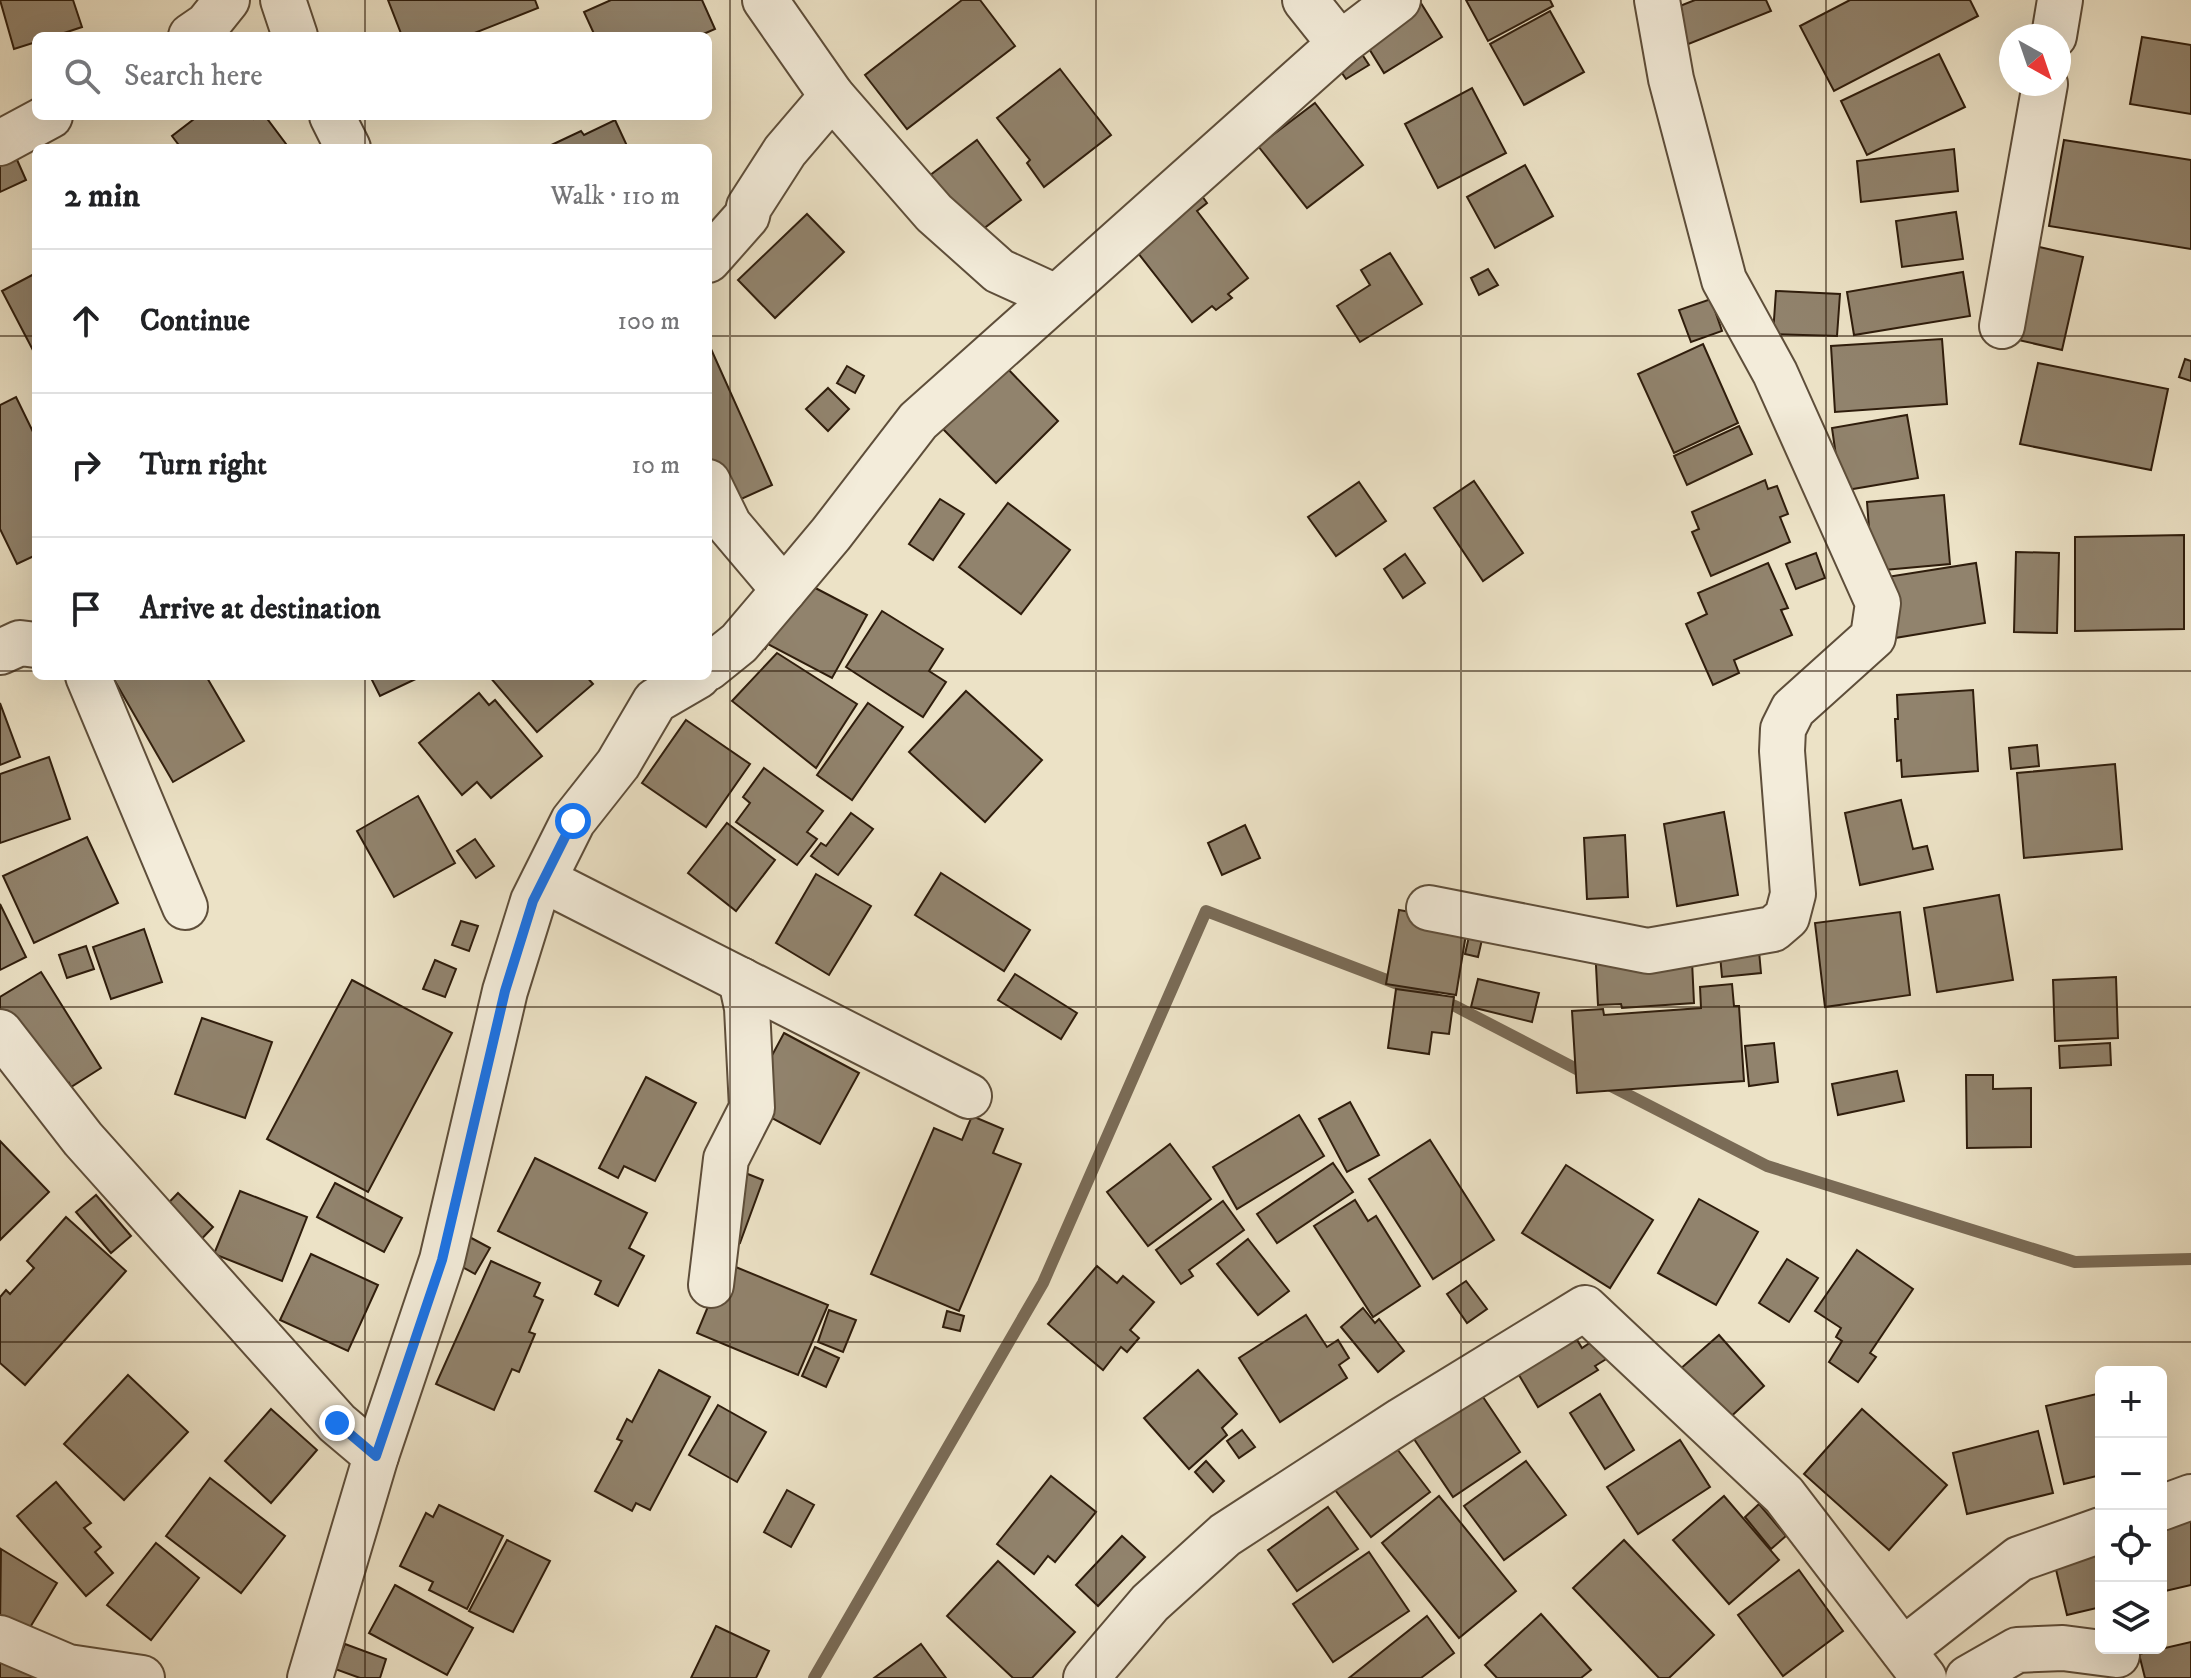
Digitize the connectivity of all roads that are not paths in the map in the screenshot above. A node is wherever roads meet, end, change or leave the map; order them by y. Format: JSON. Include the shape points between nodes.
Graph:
{"nodes":[{"id":1,"x":227,"y":0,"type":"edge"},
{"id":2,"x":283,"y":0,"type":"edge"},
{"id":3,"x":765,"y":0,"type":"edge"},
{"id":4,"x":1305,"y":0,"type":"edge"},
{"id":5,"x":1398,"y":0,"type":"edge"},
{"id":6,"x":1657,"y":0,"type":"edge"},
{"id":7,"x":2060,"y":0,"type":"edge"},
{"id":8,"x":2056,"y":24,"type":"edge"},
{"id":9,"x":197,"y":32,"type":"edge"},
{"id":10,"x":294,"y":32,"type":"edge"},
{"id":11,"x":1340,"y":44,"type":"junction"},
{"id":12,"x":832,"y":96,"type":"junction"},
{"id":13,"x":2043,"y":96,"type":"edge"},
{"id":14,"x":43,"y":120,"type":"edge"},
{"id":15,"x":334,"y":120,"type":"edge"},
{"id":16,"x":0,"y":143,"type":"edge"},
{"id":17,"x":346,"y":144,"type":"edge"},
{"id":18,"x":712,"y":255,"type":"edge"},
{"id":19,"x":1056,"y":297,"type":"junction"},
{"id":20,"x":2002,"y":326,"type":"dead end"},
{"id":21,"x":712,"y":490,"type":"edge"},
{"id":22,"x":784,"y":590,"type":"junction"},
{"id":23,"x":32,"y":644,"type":"edge"},
{"id":24,"x":0,"y":652,"type":"edge"},
{"id":25,"x":712,"y":665,"type":"edge"},
{"id":26,"x":90,"y":680,"type":"edge"},
{"id":27,"x":681,"y":680,"type":"edge"},
{"id":28,"x":647,"y":688,"type":"edge"},
{"id":29,"x":544,"y":880,"type":"junction"},
{"id":30,"x":185,"y":907,"type":"dead end"},
{"id":31,"x":1429,"y":908,"type":"dead end"},
{"id":32,"x":741,"y":980,"type":"junction"},
{"id":33,"x":0,"y":1032,"type":"edge"},
{"id":34,"x":969,"y":1096,"type":"dead end"},
{"id":35,"x":711,"y":1285,"type":"dead end"},
{"id":36,"x":376,"y":1456,"type":"junction"},
{"id":37,"x":2191,"y":1497,"type":"edge"},
{"id":38,"x":2167,"y":1506,"type":"edge"},
{"id":39,"x":2095,"y":1532,"type":"edge"},
{"id":40,"x":0,"y":1638,"type":"edge"},
{"id":41,"x":2117,"y":1655,"type":"dead end"},
{"id":42,"x":1914,"y":1664,"type":"edge"},
{"id":43,"x":142,"y":1678,"type":"edge"},
{"id":44,"x":310,"y":1678,"type":"edge"},
{"id":45,"x":1086,"y":1678,"type":"edge"},
{"id":46,"x":1968,"y":1678,"type":"edge"}],
"edges":[{"from":1,"to":9,"type":"street"},
{"from":2,"to":10,"type":"street"},
{"from":3,"to":12,"type":"street"},
{"from":4,"to":11,"type":"street"},
{"from":5,"to":11,"type":"street"},
{"from":6,"to":31,"type":"street","via":[[1671,79],[1724,280],[1775,373],[1878,603],[1873,637],[1793,709],[1783,729],[1793,894],[1787,917],[1773,929],[1648,951]]},
{"from":7,"to":8,"type":"street"},
{"from":11,"to":19,"type":"street"},
{"from":12,"to":18,"type":"street","via":[[785,151],[747,216]]},
{"from":12,"to":19,"type":"street","via":[[944,223],[999,271]]},
{"from":13,"to":20,"type":"street"},
{"from":14,"to":16,"type":"street"},
{"from":15,"to":17,"type":"street"},
{"from":19,"to":22,"type":"street","via":[[918,421]]},
{"from":21,"to":22,"type":"street","via":[[729,525]]},
{"from":22,"to":25,"type":"street","via":[[739,643]]},
{"from":23,"to":24,"type":"street","via":[[20,643]]},
{"from":26,"to":30,"type":"street"},
{"from":27,"to":28,"type":"street"},
{"from":28,"to":29,"type":"street","via":[[618,764],[573,821]]},
{"from":29,"to":32,"type":"street"},
{"from":29,"to":36,"type":"street","via":[[505,991],[442,1260]]},
{"from":32,"to":34,"type":"street"},
{"from":32,"to":35,"type":"street","via":[[752,1108],[726,1159]]},
{"from":33,"to":36,"type":"street","via":[[104,1163],[337,1423]]},
{"from":36,"to":44,"type":"street"},
{"from":37,"to":38,"type":"street"},
{"from":39,"to":42,"type":"street","via":[[2019,1559]]},
{"from":40,"to":43,"type":"street","via":[[68,1667]]},
{"from":41,"to":46,"type":"street","via":[[2063,1648],[2017,1650]]},
{"from":42,"to":45,"type":"street","via":[[1784,1495],[1585,1308],[1225,1535],[1150,1603]]}]}
